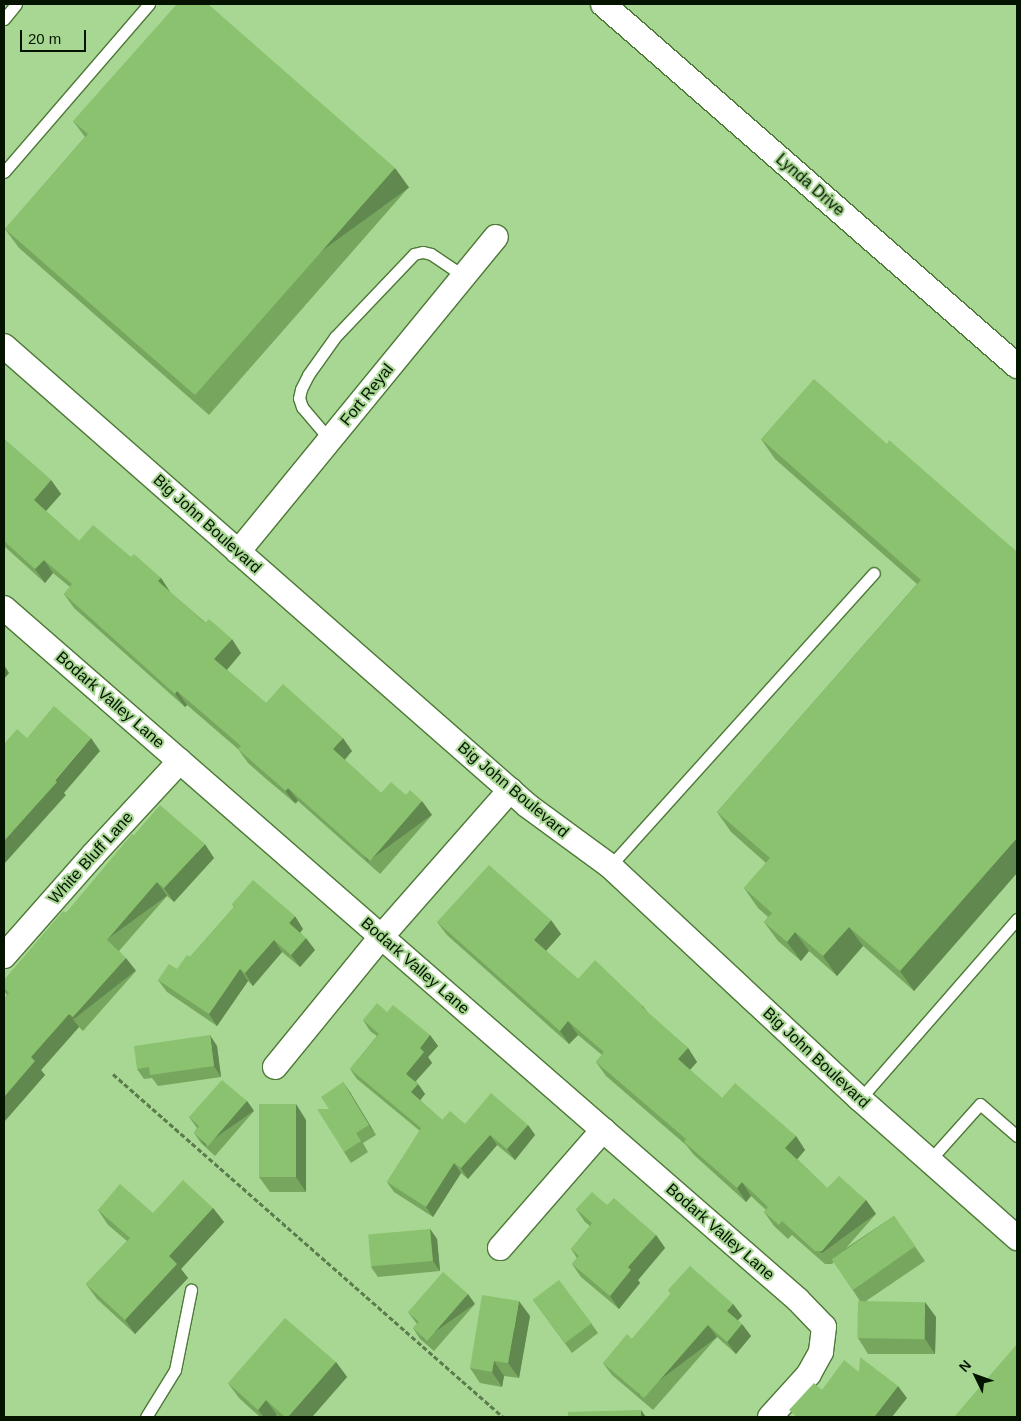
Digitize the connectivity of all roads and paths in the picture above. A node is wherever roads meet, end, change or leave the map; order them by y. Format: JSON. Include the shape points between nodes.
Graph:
{"nodes":[{"id":1,"x":16,"y":4,"type":"edge"},
{"id":2,"x":149,"y":4,"type":"edge"},
{"id":3,"x":602,"y":4,"type":"edge"},
{"id":4,"x":4,"y":19,"type":"edge"},
{"id":5,"x":4,"y":172,"type":"edge"},
{"id":6,"x":496,"y":237,"type":"dead end"},
{"id":7,"x":464,"y":276,"type":"junction"},
{"id":8,"x":4,"y":346,"type":"edge"},
{"id":9,"x":1017,"y":366,"type":"edge"},
{"id":10,"x":330,"y":440,"type":"junction"},
{"id":11,"x":238,"y":552,"type":"junction"},
{"id":12,"x":874,"y":574,"type":"dead end"},
{"id":13,"x":4,"y":608,"type":"edge"},
{"id":14,"x":180,"y":762,"type":"junction"},
{"id":15,"x":510,"y":790,"type":"junction"},
{"id":16,"x":610,"y":866,"type":"junction"},
{"id":17,"x":1017,"y":919,"type":"edge"},
{"id":18,"x":381,"y":937,"type":"junction"},
{"id":19,"x":4,"y":956,"type":"edge"},
{"id":20,"x":275,"y":1066,"type":"dead end"},
{"id":21,"x":113,"y":1074,"type":"dead end"},
{"id":22,"x":860,"y":1100,"type":"junction"},
{"id":23,"x":602,"y":1130,"type":"junction"},
{"id":24,"x":1017,"y":1136,"type":"edge"},
{"id":25,"x":929,"y":1160,"type":"junction"},
{"id":26,"x":1017,"y":1238,"type":"edge"},
{"id":27,"x":500,"y":1248,"type":"dead end"},
{"id":28,"x":191,"y":1290,"type":"dead end"},
{"id":29,"x":146,"y":1417,"type":"edge"},
{"id":30,"x":503,"y":1417,"type":"edge"},
{"id":31,"x":770,"y":1417,"type":"edge"}],
"edges":[{"from":1,"to":4,"type":"lane"},
{"from":2,"to":5,"type":"lane"},
{"from":3,"to":9,"type":"street","name":"Lynda Drive"},
{"from":6,"to":7,"type":"street","name":"Fort Reyal"},
{"from":7,"to":10,"type":"street","name":"Fort Reyal"},
{"from":7,"to":10,"type":"lane","via":[[432,254],[414,254],[335,337],[308,375],[299,398],[306,412]]},
{"from":8,"to":11,"type":"street","name":"Big John Boulevard"},
{"from":10,"to":11,"type":"street","name":"Fort Reyal"},
{"from":11,"to":15,"type":"street","name":"Big John Boulevard"},
{"from":12,"to":16,"type":"lane"},
{"from":13,"to":14,"type":"street","name":"Bodark Valley Lane"},
{"from":14,"to":18,"type":"street","name":"Bodark Valley Lane"},
{"from":14,"to":19,"type":"street","name":"White Bluff Lane"},
{"from":15,"to":16,"type":"street","name":"Big John Boulevard"},
{"from":15,"to":18,"type":"street"},
{"from":16,"to":22,"type":"street","name":"Big John Boulevard"},
{"from":17,"to":22,"type":"lane"},
{"from":18,"to":20,"type":"street"},
{"from":18,"to":23,"type":"street","name":"Bodark Valley Lane"},
{"from":21,"to":30,"type":"path"},
{"from":22,"to":25,"type":"street","name":"Big John Boulevard"},
{"from":23,"to":27,"type":"street"},
{"from":23,"to":31,"type":"street","name":"Bodark Valley Lane","via":[[798,1300],[824,1327],[821,1352],[809,1374]]},
{"from":24,"to":25,"type":"lane","via":[[980,1104]]},
{"from":25,"to":26,"type":"street","name":"Big John Boulevard"},
{"from":28,"to":29,"type":"lane","via":[[176,1370]]}]}
